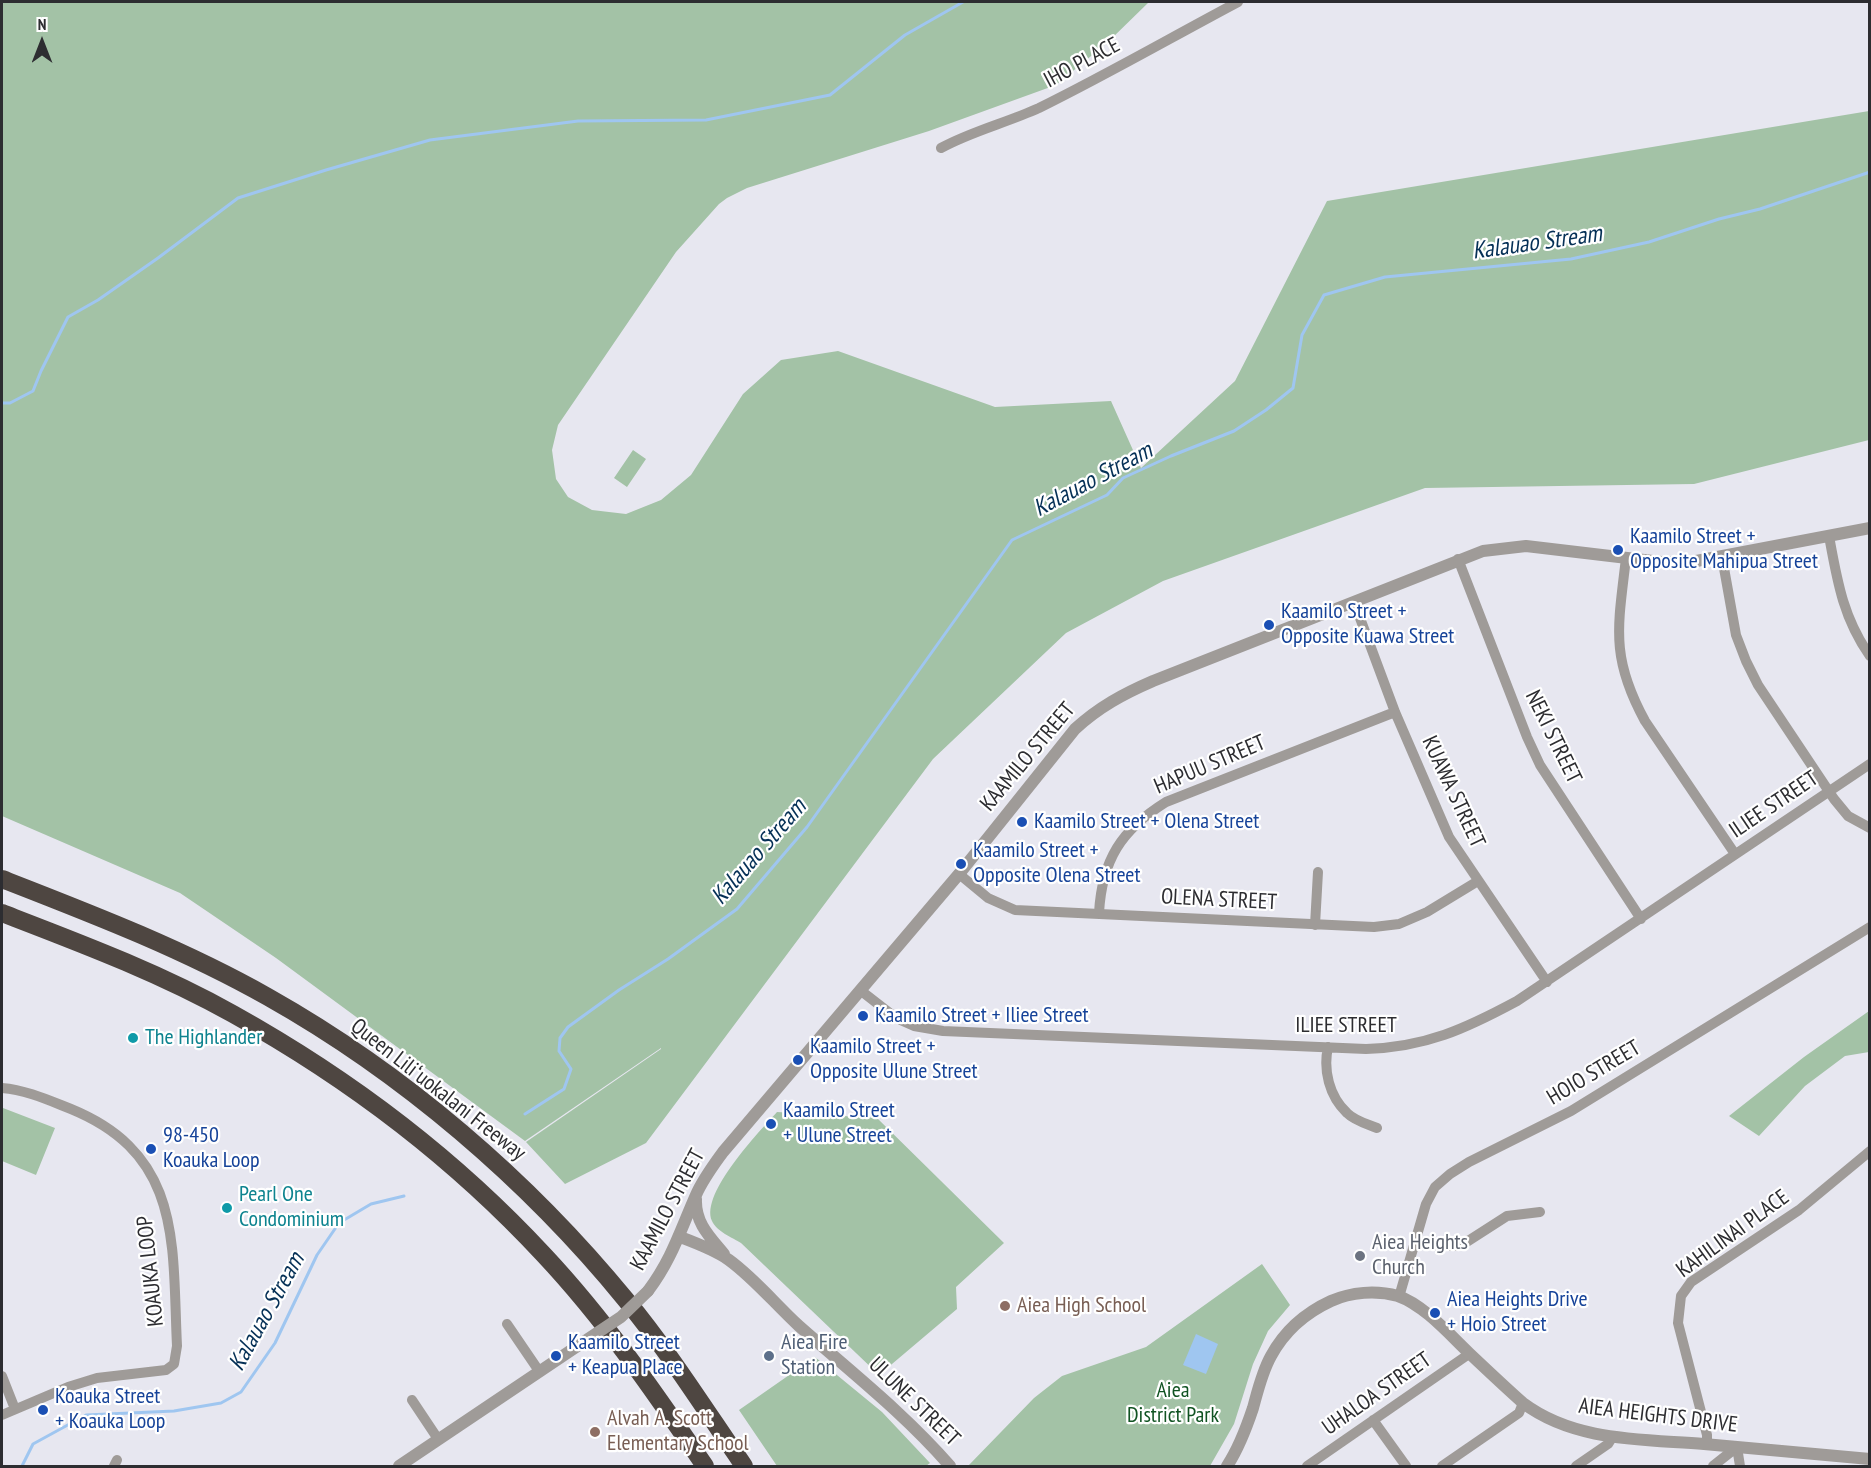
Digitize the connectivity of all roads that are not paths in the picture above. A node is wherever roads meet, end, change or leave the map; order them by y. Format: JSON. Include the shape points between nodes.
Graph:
{"nodes":[{"id":1,"x":1238,"y":2,"type":"edge"},
{"id":2,"x":941,"y":148,"type":"dead end"},
{"id":3,"x":1869,"y":528,"type":"edge"},
{"id":4,"x":1828,"y":536,"type":"junction"},
{"id":5,"x":1722,"y":557,"type":"junction"},
{"id":6,"x":1626,"y":558,"type":"junction"},
{"id":7,"x":1458,"y":559,"type":"junction"},
{"id":8,"x":1354,"y":602,"type":"junction"},
{"id":9,"x":1869,"y":656,"type":"edge"},
{"id":10,"x":1395,"y":712,"type":"junction"},
{"id":11,"x":1869,"y":764,"type":"edge"},
{"id":12,"x":1829,"y":792,"type":"junction"},
{"id":13,"x":1869,"y":828,"type":"edge"},
{"id":14,"x":1735,"y":854,"type":"junction"},
{"id":15,"x":1318,"y":872,"type":"dead end"},
{"id":16,"x":958,"y":874,"type":"junction"},
{"id":17,"x":2,"y":879,"type":"edge"},
{"id":18,"x":1478,"y":881,"type":"junction"},
{"id":19,"x":2,"y":913,"type":"edge"},
{"id":20,"x":1099,"y":913,"type":"junction"},
{"id":21,"x":1641,"y":918,"type":"junction"},
{"id":22,"x":1315,"y":925,"type":"junction"},
{"id":23,"x":1869,"y":927,"type":"edge"},
{"id":24,"x":1547,"y":982,"type":"junction"},
{"id":25,"x":860,"y":990,"type":"junction"},
{"id":26,"x":1328,"y":1047,"type":"junction"},
{"id":27,"x":2,"y":1088,"type":"edge"},
{"id":28,"x":1377,"y":1128,"type":"dead end"},
{"id":29,"x":1869,"y":1151,"type":"edge"},
{"id":30,"x":696,"y":1195,"type":"junction"},
{"id":31,"x":1540,"y":1212,"type":"dead end"},
{"id":32,"x":680,"y":1237,"type":"junction"},
{"id":33,"x":1415,"y":1240,"type":"junction"},
{"id":34,"x":728,"y":1259,"type":"junction"},
{"id":35,"x":1399,"y":1297,"type":"junction"},
{"id":36,"x":507,"y":1324,"type":"dead end"},
{"id":37,"x":1469,"y":1354,"type":"junction"},
{"id":38,"x":539,"y":1371,"type":"junction"},
{"id":39,"x":2,"y":1376,"type":"edge"},
{"id":40,"x":412,"y":1400,"type":"dead end"},
{"id":41,"x":1523,"y":1403,"type":"junction"},
{"id":42,"x":15,"y":1409,"type":"junction"},
{"id":43,"x":2,"y":1415,"type":"edge"},
{"id":44,"x":1373,"y":1420,"type":"junction"},
{"id":45,"x":1614,"y":1436,"type":"junction"},
{"id":46,"x":438,"y":1439,"type":"junction"},
{"id":47,"x":1707,"y":1444,"type":"junction"},
{"id":48,"x":1737,"y":1448,"type":"junction"},
{"id":49,"x":1869,"y":1459,"type":"edge"},
{"id":50,"x":399,"y":1467,"type":"edge"},
{"id":51,"x":705,"y":1467,"type":"edge"},
{"id":52,"x":744,"y":1467,"type":"edge"},
{"id":53,"x":950,"y":1467,"type":"edge"},
{"id":54,"x":1227,"y":1467,"type":"edge"},
{"id":55,"x":1307,"y":1467,"type":"edge"},
{"id":56,"x":1406,"y":1467,"type":"edge"},
{"id":57,"x":1442,"y":1467,"type":"edge"},
{"id":58,"x":1576,"y":1467,"type":"edge"},
{"id":59,"x":1713,"y":1467,"type":"edge"},
{"id":60,"x":1740,"y":1467,"type":"edge"}],
"edges":[{"from":1,"to":2,"type":"street","name":"IHO PLACE","via":[[1042,106],[962,136]]},
{"from":3,"to":4,"type":"street","name":"KAAMILO STREET"},
{"from":4,"to":5,"type":"street","name":"KAAMILO STREET"},
{"from":4,"to":9,"type":"street","via":[[1847,618]]},
{"from":5,"to":6,"type":"street","name":"KAAMILO STREET","via":[[1681,562]]},
{"from":5,"to":12,"type":"street","via":[[1736,635],[1746,661]]},
{"from":6,"to":7,"type":"street","name":"KAAMILO STREET","via":[[1526,546],[1483,551]]},
{"from":6,"to":14,"type":"street","via":[[1619,654],[1632,698]]},
{"from":7,"to":8,"type":"street","name":"KAAMILO STREET"},
{"from":7,"to":21,"type":"street","name":"NEKI STREET","via":[[1540,765]]},
{"from":8,"to":10,"type":"street","name":"KUAWA STREET"},
{"from":8,"to":16,"type":"street","name":"KAAMILO STREET","via":[[1153,681],[1093,712]]},
{"from":10,"to":18,"type":"street","name":"KUAWA STREET","via":[[1439,817]]},
{"from":10,"to":20,"type":"street","name":"HAPUU STREET","via":[[1166,802],[1147,814],[1112,856],[1101,890]]},
{"from":11,"to":12,"type":"street","name":"ILIEE STREET"},
{"from":12,"to":13,"type":"street","via":[[1848,816]]},
{"from":12,"to":14,"type":"street","name":"ILIEE STREET"},
{"from":14,"to":21,"type":"street","name":"ILIEE STREET"},
{"from":15,"to":22,"type":"street"},
{"from":16,"to":20,"type":"street","name":"OLENA STREET","via":[[988,898],[1015,910]]},
{"from":16,"to":25,"type":"street","name":"KAAMILO STREET"},
{"from":17,"to":52,"type":"highway","name":"Queen Liliʻuokalani Freeway","via":[[140,934],[268,997],[368,1062],[449,1122],[522,1186],[621,1294]]},
{"from":18,"to":22,"type":"street","name":"OLENA STREET","via":[[1399,924]]},
{"from":18,"to":24,"type":"street","name":"KUAWA STREET"},
{"from":19,"to":51,"type":"highway","via":[[141,968],[232,1013],[327,1070],[385,1111],[481,1192],[544,1255],[617,1341]]},
{"from":20,"to":22,"type":"street","name":"OLENA STREET"},
{"from":21,"to":24,"type":"street","name":"ILIEE STREET"},
{"from":23,"to":33,"type":"street","name":"HOIO STREET","via":[[1571,1111],[1450,1174],[1426,1204]]},
{"from":24,"to":26,"type":"street","name":"ILIEE STREET","via":[[1475,1024],[1442,1036],[1390,1048]]},
{"from":25,"to":26,"type":"street","name":"ILIEE STREET","via":[[896,1018],[943,1031]]},
{"from":25,"to":30,"type":"street","name":"KAAMILO STREET","via":[[723,1152]]},
{"from":26,"to":28,"type":"street","via":[[1328,1081],[1335,1098],[1347,1113]]},
{"from":27,"to":42,"type":"street","name":"KOAUKA LOOP","via":[[18,1089],[91,1117],[124,1140],[151,1172],[167,1213],[171,1236],[177,1346],[174,1364],[166,1370],[97,1378]]},
{"from":29,"to":47,"type":"street","name":"KAHILINAI PLACE","via":[[1799,1210],[1691,1282],[1681,1296],[1680,1335]]},
{"from":30,"to":32,"type":"street","name":"KAAMILO STREET"},
{"from":30,"to":34,"type":"street","via":[[700,1223]]},
{"from":31,"to":33,"type":"street","via":[[1507,1216],[1455,1246]]},
{"from":32,"to":34,"type":"street","name":"ULUNE STREET"},
{"from":32,"to":38,"type":"street","name":"KAAMILO STREET","bridge":true,"via":[[648,1292],[621,1317]]},
{"from":33,"to":35,"type":"street","name":"HOIO STREET"},
{"from":34,"to":53,"type":"street","name":"ULUNE STREET","via":[[879,1395]]},
{"from":35,"to":37,"type":"street","name":"AIEA HEIGHTS DRIVE","via":[[1441,1326]]},
{"from":35,"to":54,"type":"street","name":"AIEA HEIGHTS DRIVE","via":[[1376,1292],[1338,1298],[1294,1325],[1269,1358],[1238,1448]]},
{"from":36,"to":38,"type":"street"},
{"from":37,"to":41,"type":"street","name":"AIEA HEIGHTS DRIVE"},
{"from":37,"to":44,"type":"street","name":"UHALOA STREET"},
{"from":38,"to":46,"type":"street","name":"KAAMILO STREET"},
{"from":39,"to":42,"type":"street"},
{"from":40,"to":46,"type":"street"},
{"from":41,"to":45,"type":"street","name":"AIEA HEIGHTS DRIVE","via":[[1568,1427]]},
{"from":41,"to":57,"type":"street","via":[[1519,1413]]},
{"from":42,"to":43,"type":"street"},
{"from":44,"to":55,"type":"street","name":"UHALOA STREET"},
{"from":44,"to":56,"type":"street"},
{"from":45,"to":47,"type":"street","name":"AIEA HEIGHTS DRIVE"},
{"from":45,"to":58,"type":"street"},
{"from":46,"to":50,"type":"street","name":"KAAMILO STREET"},
{"from":47,"to":48,"type":"street","name":"AIEA HEIGHTS DRIVE"},
{"from":48,"to":49,"type":"street","name":"AIEA HEIGHTS DRIVE"},
{"from":48,"to":59,"type":"street"},
{"from":48,"to":60,"type":"street"}]}
